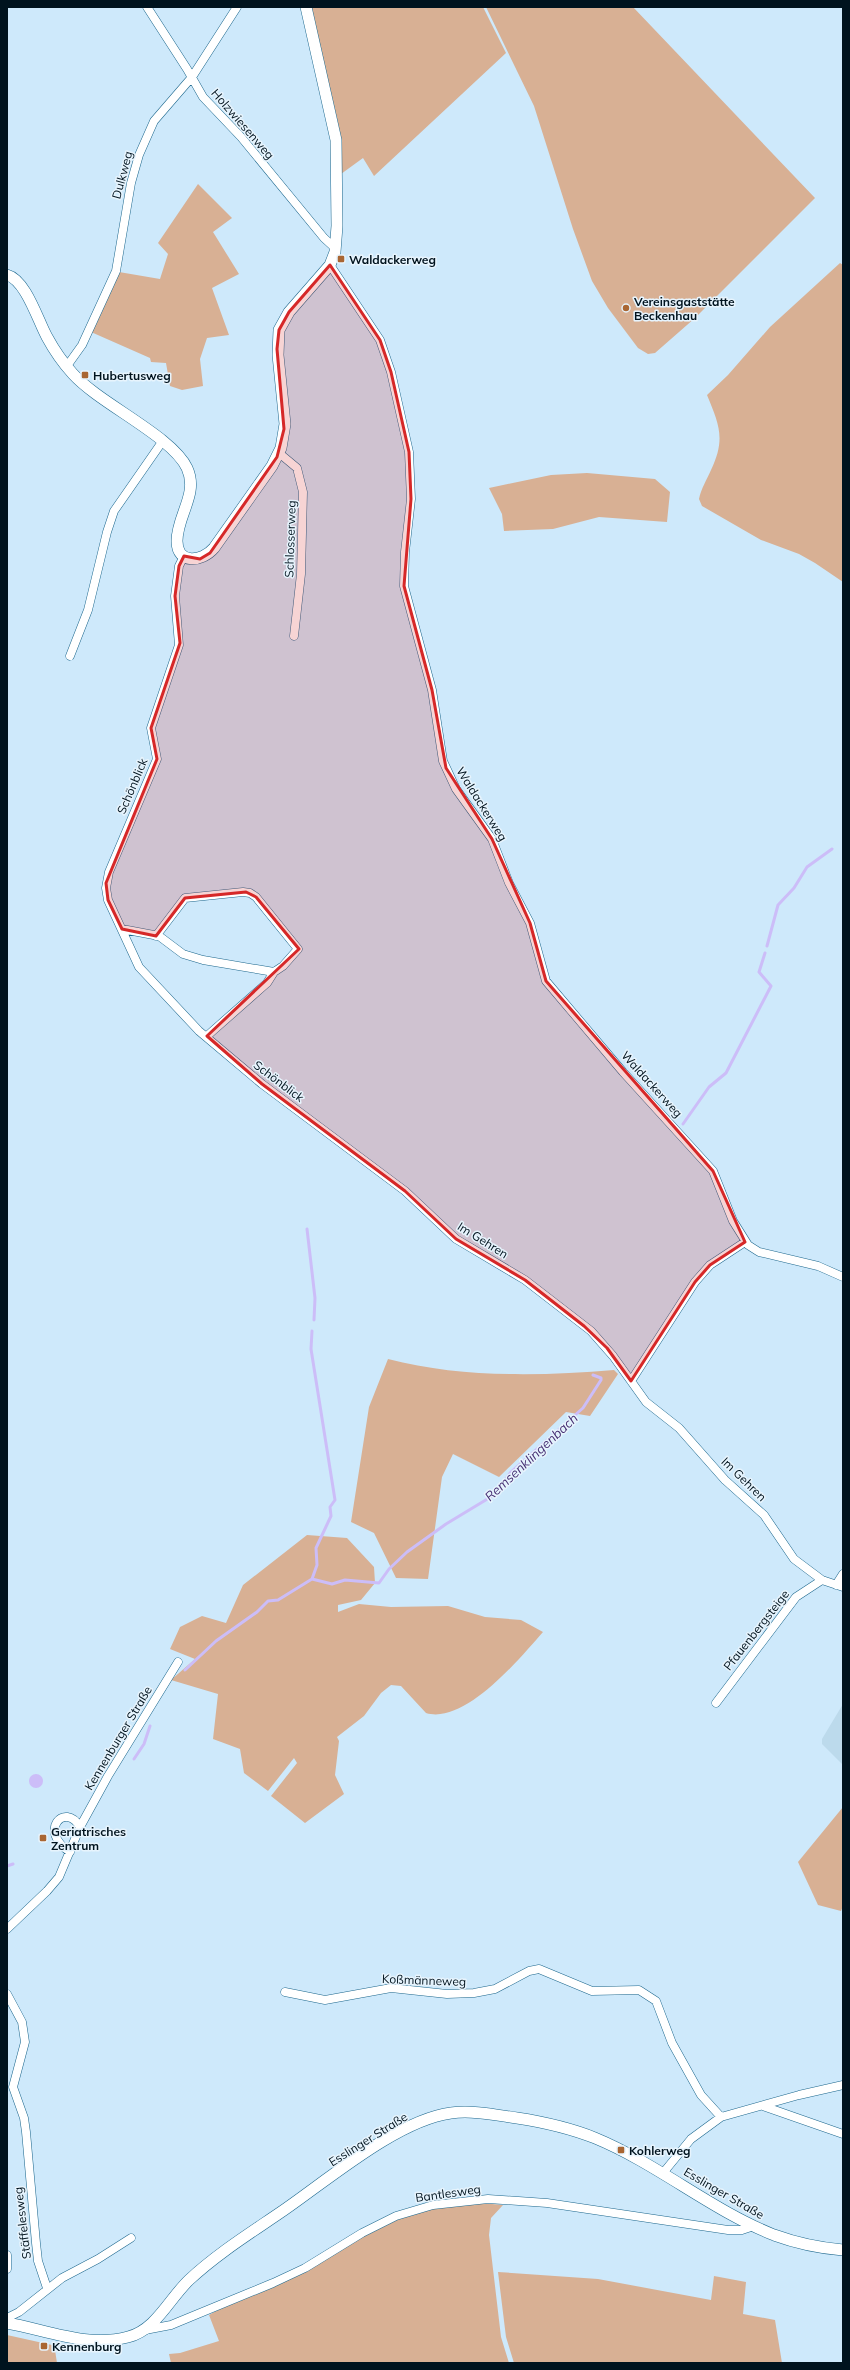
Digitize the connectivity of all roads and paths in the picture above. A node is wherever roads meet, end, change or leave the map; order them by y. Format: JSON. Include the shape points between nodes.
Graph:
{"nodes":[{"id":1,"x":146,"y":7,"type":"edge"},
{"id":2,"x":238,"y":7,"type":"edge"},
{"id":3,"x":306,"y":7,"type":"edge"},
{"id":4,"x":192,"y":77,"type":"junction"},
{"id":5,"x":335,"y":248,"type":"junction"},
{"id":6,"x":330,"y":265,"type":"junction"},
{"id":7,"x":7,"y":275,"type":"edge"},
{"id":8,"x":67,"y":366,"type":"junction"},
{"id":9,"x":162,"y":442,"type":"junction"},
{"id":10,"x":279,"y":453,"type":"junction"},
{"id":11,"x":184,"y":556,"type":"junction"},
{"id":12,"x":294,"y":636,"type":"dead end"},
{"id":13,"x":70,"y":656,"type":"dead end"},
{"id":14,"x":122,"y":929,"type":"junction"},
{"id":15,"x":156,"y":936,"type":"junction"},
{"id":16,"x":274,"y":972,"type":"junction"},
{"id":17,"x":207,"y":1036,"type":"junction"},
{"id":18,"x":316,"y":1124,"type":"joint"},
{"id":19,"x":745,"y":1242,"type":"junction"},
{"id":20,"x":843,"y":1277,"type":"edge"},
{"id":21,"x":631,"y":1381,"type":"junction"},
{"id":22,"x":843,"y":1574,"type":"edge"},
{"id":23,"x":822,"y":1580,"type":"junction"},
{"id":24,"x":840,"y":1586,"type":"edge"},
{"id":25,"x":178,"y":1662,"type":"dead end"},
{"id":26,"x":716,"y":1703,"type":"dead end"},
{"id":27,"x":80,"y":1827,"type":"junction"},
{"id":28,"x":70,"y":1852,"type":"junction"},
{"id":29,"x":7,"y":1929,"type":"edge"},
{"id":30,"x":285,"y":1992,"type":"dead end"},
{"id":31,"x":7,"y":1994,"type":"edge"},
{"id":32,"x":843,"y":2085,"type":"edge"},
{"id":33,"x":762,"y":2105,"type":"junction"},
{"id":34,"x":721,"y":2117,"type":"junction"},
{"id":35,"x":843,"y":2134,"type":"edge"},
{"id":36,"x":662,"y":2173,"type":"junction"},
{"id":37,"x":754,"y":2226,"type":"junction"},
{"id":38,"x":131,"y":2238,"type":"dead end"},
{"id":39,"x":843,"y":2250,"type":"edge"},
{"id":40,"x":7,"y":2255,"type":"edge"},
{"id":41,"x":7,"y":2269,"type":"edge"},
{"id":42,"x":47,"y":2288,"type":"junction"},
{"id":43,"x":7,"y":2318,"type":"edge"},
{"id":44,"x":7,"y":2323,"type":"edge"},
{"id":45,"x":145,"y":2330,"type":"junction"}],
"edges":[{"from":1,"to":4,"type":"street","name":"Holzwiesenweg"},
{"from":2,"to":4,"type":"street","name":"Dulkweg"},
{"from":3,"to":5,"type":"street","via":[[336,140]]},
{"from":4,"to":5,"type":"street","name":"Holzwiesenweg","via":[[205,100],[241,137]]},
{"from":4,"to":8,"type":"street","name":"Dulkweg","via":[[154,121],[141,149],[131,183],[116,271],[82,345]]},
{"from":5,"to":6,"type":"street"},
{"from":6,"to":10,"type":"street","via":[[289,312],[279,330],[277,348],[284,424]]},
{"from":6,"to":19,"type":"street","name":"Waldackerweg","via":[[380,340],[391,372],[408,452],[411,499],[404,552],[404,586],[432,690],[440,748],[446,768],[456,789],[492,839],[509,882],[530,922],[542,971],[549,986],[713,1171],[733,1221]]},
{"from":7,"to":8,"type":"street","via":[[16,279],[23,288],[47,336]]},
{"from":8,"to":9,"type":"street","via":[[87,387]]},
{"from":9,"to":11,"type":"street","via":[[184,462],[190,478],[189,499],[177,539],[178,547]]},
{"from":9,"to":13,"type":"street","via":[[114,511],[88,610]]},
{"from":10,"to":11,"type":"street","via":[[210,553],[200,559]]},
{"from":10,"to":12,"type":"street","name":"Schlosserweg","via":[[297,468],[303,492],[301,574]]},
{"from":11,"to":14,"type":"street","name":"Schönblick","via":[[179,566],[175,596],[180,645],[151,728],[157,759],[107,880],[108,900]]},
{"from":14,"to":15,"type":"street"},
{"from":14,"to":17,"type":"street","name":"Schönblick","via":[[142,971],[166,998]]},
{"from":15,"to":16,"type":"street","via":[[183,954],[203,960]]},
{"from":15,"to":16,"type":"street","via":[[185,898],[246,892],[256,897],[298,949]]},
{"from":16,"to":17,"type":"street","via":[[266,983]]},
{"from":17,"to":18,"type":"street","name":"Schönblick","via":[[262,1084]]},
{"from":18,"to":21,"type":"street","name":"Im Gehren","via":[[405,1191],[456,1239],[525,1280],[584,1326],[607,1348]]},
{"from":19,"to":20,"type":"street","name":"Waldackerweg","via":[[759,1252],[812,1264]]},
{"from":19,"to":21,"type":"street","via":[[710,1265],[695,1282]]},
{"from":21,"to":23,"type":"street","name":"Im Gehren","via":[[646,1402],[679,1428],[725,1480],[764,1515],[794,1559]]},
{"from":22,"to":24,"type":"street"},
{"from":23,"to":24,"type":"street","name":"Im Gehren"},
{"from":23,"to":26,"type":"street","name":"Pfauenbergsteige","via":[[796,1597]]},
{"from":25,"to":27,"type":"street","name":"Kennenburger Straße","via":[[120,1755]]},
{"from":27,"to":28,"type":"street","name":"Kennenburger Straße"},
{"from":27,"to":28,"type":"street","via":[[75,1819],[70,1817],[60,1819],[54,1826],[58,1843]]},
{"from":28,"to":29,"type":"street","name":"Kennenburger Straße","via":[[62,1872],[52,1886]]},
{"from":30,"to":34,"type":"street","name":"Koßmänneweg","via":[[325,2000],[391,1988],[474,1994],[495,1989],[537,1969],[545,1970],[592,1991],[639,1990],[656,2001],[672,2042],[701,2095]]},
{"from":31,"to":42,"type":"street","name":"Stäffelesweg","via":[[22,2022],[25,2042],[12,2087],[25,2122],[38,2261]]},
{"from":32,"to":33,"type":"street"},
{"from":33,"to":34,"type":"street"},
{"from":33,"to":35,"type":"street"},
{"from":34,"to":36,"type":"street","via":[[691,2139]]},
{"from":36,"to":37,"type":"street","name":"Esslinger Straße"},
{"from":36,"to":45,"type":"street","name":"Esslinger Straße","via":[[602,2141],[564,2128],[489,2114],[456,2113],[437,2116],[372,2149],[219,2256],[187,2282]]},
{"from":37,"to":39,"type":"street","name":"Esslinger Straße","via":[[796,2242]]},
{"from":37,"to":45,"type":"street","name":"Bantlesweg","via":[[740,2231],[728,2230],[547,2203],[488,2200],[433,2204],[396,2216],[305,2268],[273,2283],[171,2325]]},
{"from":38,"to":42,"type":"street"},
{"from":40,"to":41,"type":"street"},
{"from":42,"to":43,"type":"street","via":[[19,2312]]},
{"from":44,"to":45,"type":"street","name":"Esslinger Straße","via":[[92,2340],[123,2338]]}]}
